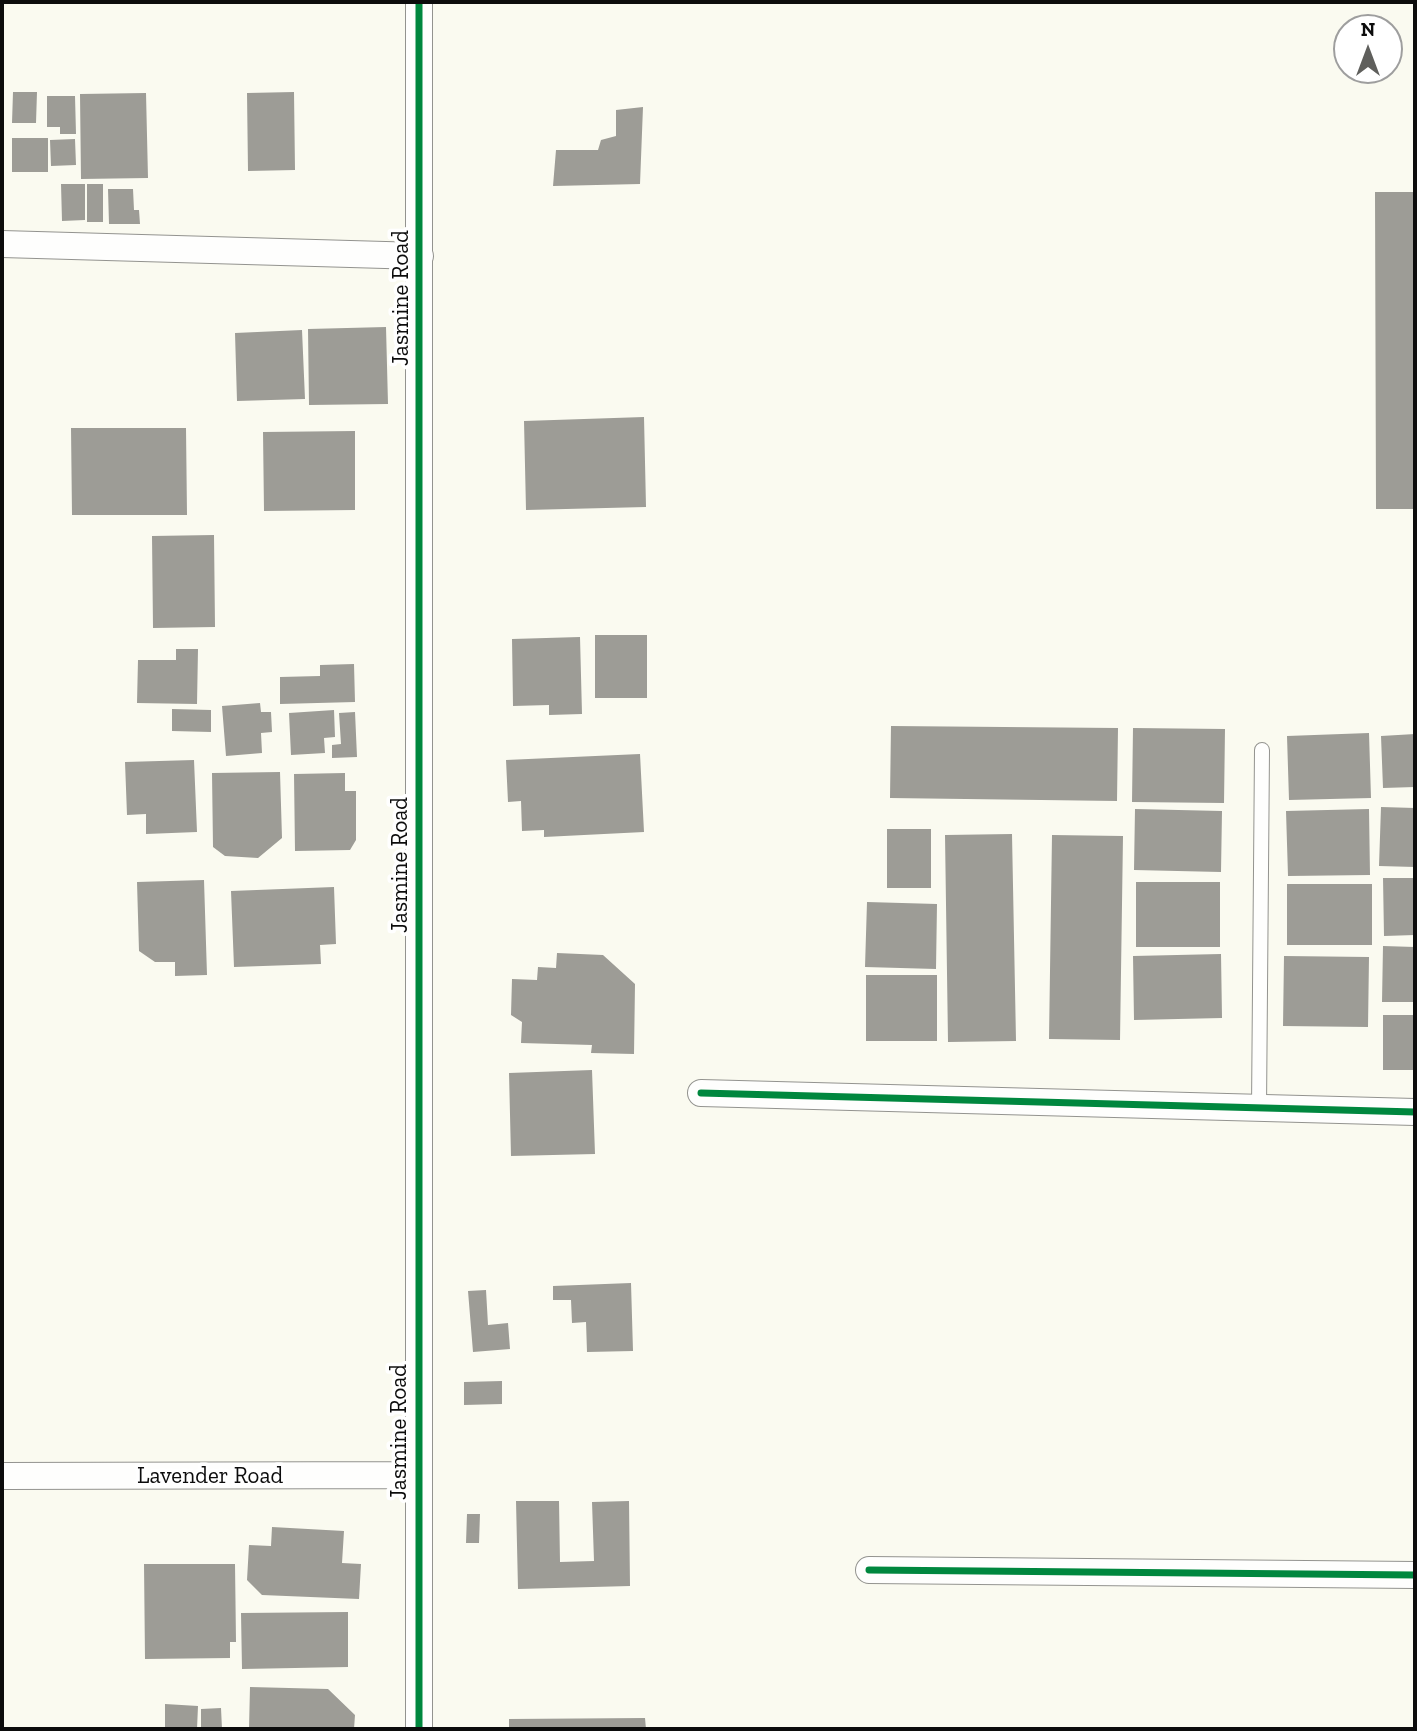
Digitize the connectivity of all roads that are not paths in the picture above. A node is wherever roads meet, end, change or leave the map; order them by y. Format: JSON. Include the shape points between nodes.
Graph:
{"nodes":[{"id":1,"x":419,"y":2,"type":"edge"},
{"id":2,"x":2,"y":244,"type":"edge"},
{"id":3,"x":420,"y":256,"type":"junction"},
{"id":4,"x":1262,"y":750,"type":"dead end"},
{"id":5,"x":701,"y":1093,"type":"dead end"},
{"id":6,"x":1259,"y":1108,"type":"junction"},
{"id":7,"x":1415,"y":1112,"type":"edge"},
{"id":8,"x":418,"y":1475,"type":"junction"},
{"id":9,"x":2,"y":1476,"type":"edge"},
{"id":10,"x":869,"y":1570,"type":"dead end"},
{"id":11,"x":1415,"y":1575,"type":"edge"},
{"id":12,"x":419,"y":1729,"type":"edge"}],
"edges":[{"from":1,"to":3,"type":"street","name":"Jasmine Road"},
{"from":2,"to":3,"type":"street"},
{"from":3,"to":8,"type":"street","name":"Jasmine Road"},
{"from":4,"to":6,"type":"lane"},
{"from":5,"to":6,"type":"street"},
{"from":6,"to":7,"type":"street"},
{"from":8,"to":9,"type":"street","name":"Lavender Road"},
{"from":8,"to":12,"type":"street","name":"Jasmine Road"},
{"from":10,"to":11,"type":"street"}]}
